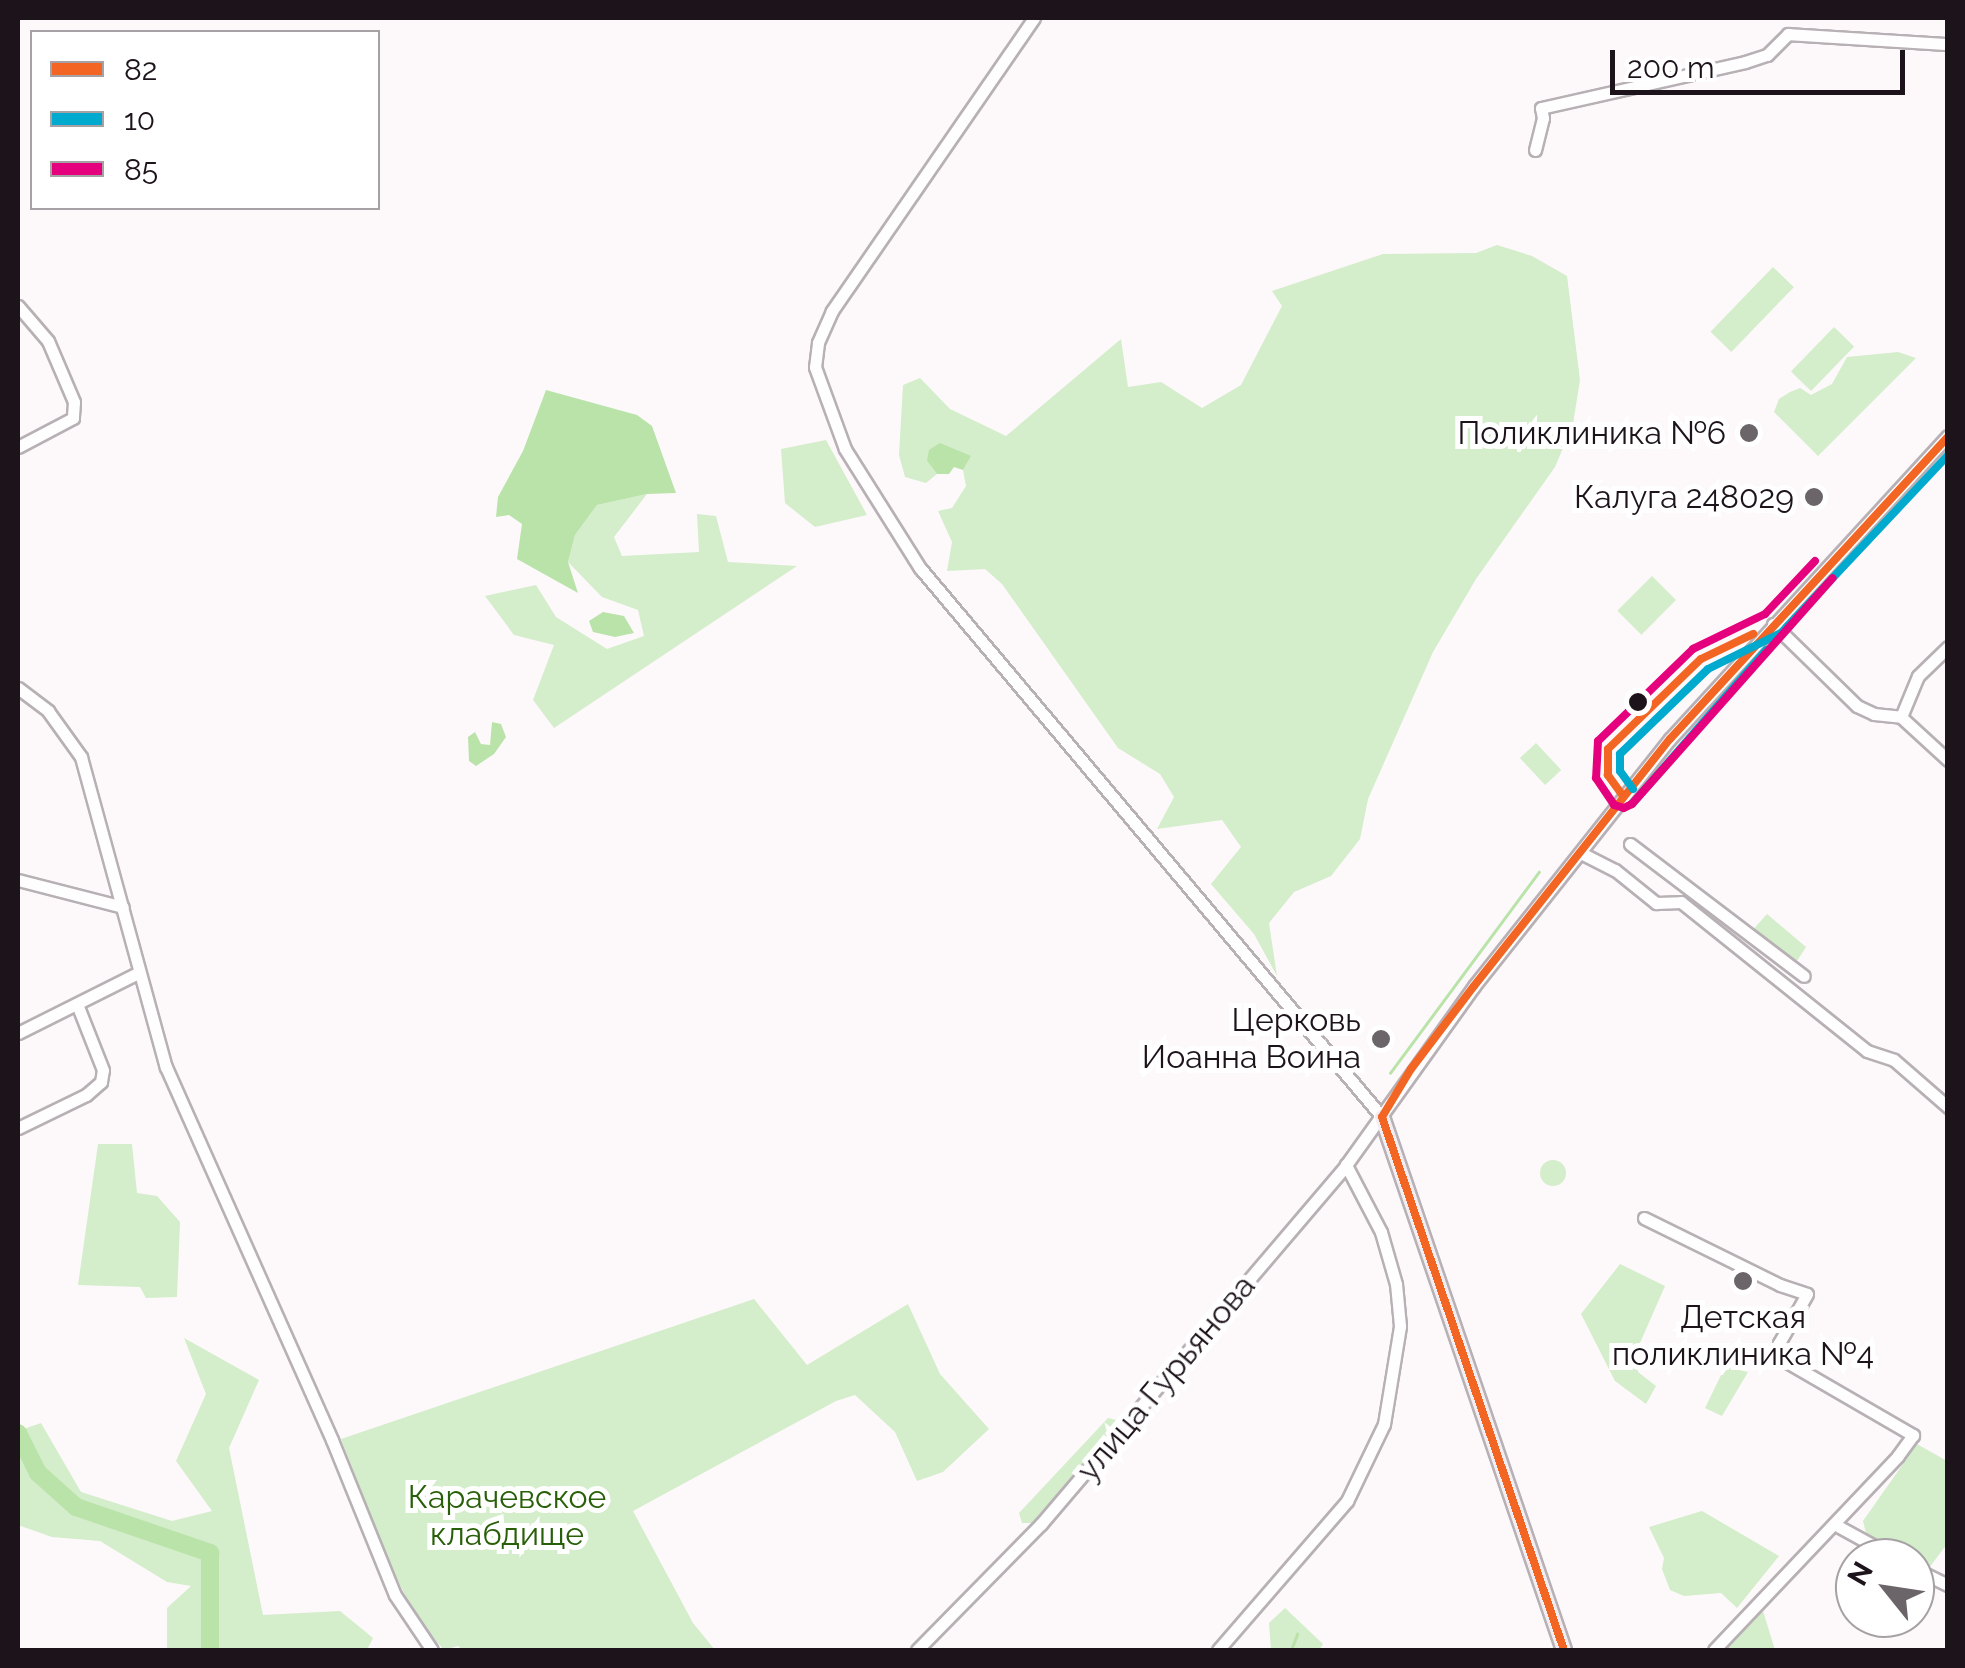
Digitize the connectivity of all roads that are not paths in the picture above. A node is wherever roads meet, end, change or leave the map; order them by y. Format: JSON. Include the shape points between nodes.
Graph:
{"nodes":[{"id":1,"x":1034,"y":18,"type":"edge"},
{"id":2,"x":1948,"y":44,"type":"edge"},
{"id":3,"x":1535,"y":150,"type":"dead end"},
{"id":4,"x":18,"y":306,"type":"edge"},
{"id":5,"x":1948,"y":436,"type":"edge"},
{"id":6,"x":18,"y":447,"type":"edge"},
{"id":7,"x":1773,"y":624,"type":"junction"},
{"id":8,"x":1948,"y":648,"type":"edge"},
{"id":9,"x":18,"y":688,"type":"edge"},
{"id":10,"x":1902,"y":716,"type":"junction"},
{"id":11,"x":1948,"y":760,"type":"edge"},
{"id":12,"x":1630,"y":844,"type":"dead end"},
{"id":13,"x":1581,"y":853,"type":"junction"},
{"id":14,"x":18,"y":880,"type":"edge"},
{"id":15,"x":123,"y":908,"type":"junction"},
{"id":16,"x":138,"y":973,"type":"junction"},
{"id":17,"x":1804,"y":976,"type":"dead end"},
{"id":18,"x":76,"y":1004,"type":"junction"},
{"id":19,"x":18,"y":1033,"type":"edge"},
{"id":20,"x":1948,"y":1107,"type":"edge"},
{"id":21,"x":1382,"y":1117,"type":"junction"},
{"id":22,"x":18,"y":1128,"type":"edge"},
{"id":23,"x":1346,"y":1165,"type":"junction"},
{"id":24,"x":1644,"y":1218,"type":"dead end"},
{"id":25,"x":1834,"y":1524,"type":"junction"},
{"id":26,"x":1860,"y":1538,"type":"edge"},
{"id":27,"x":432,"y":1650,"type":"edge"},
{"id":28,"x":916,"y":1650,"type":"edge"},
{"id":29,"x":1218,"y":1650,"type":"edge"},
{"id":30,"x":1564,"y":1650,"type":"edge"},
{"id":31,"x":1714,"y":1650,"type":"edge"}],
"edges":[{"from":1,"to":21,"type":"street","via":[[832,311],[815,367],[845,448],[920,568]]},
{"from":2,"to":3,"type":"street","via":[[1788,34],[1767,55],[1542,108]]},
{"from":4,"to":6,"type":"street","via":[[48,340],[74,402],[73,418]]},
{"from":5,"to":7,"type":"street","name":"улица Гурьянова"},
{"from":7,"to":10,"type":"street","via":[[1857,706]]},
{"from":7,"to":13,"type":"street","name":"улица Гурьянова","via":[[1670,739]]},
{"from":8,"to":10,"type":"street","via":[[1918,676]]},
{"from":9,"to":15,"type":"street","via":[[48,711],[80,757]]},
{"from":10,"to":11,"type":"street"},
{"from":12,"to":17,"type":"street"},
{"from":13,"to":20,"type":"street","via":[[1616,870],[1656,903],[1681,902]]},
{"from":13,"to":21,"type":"street","name":"улица Гурьянова","via":[[1422,1055]]},
{"from":14,"to":15,"type":"street"},
{"from":15,"to":16,"type":"street"},
{"from":16,"to":18,"type":"street"},
{"from":16,"to":27,"type":"street","via":[[166,1067],[385,1573]]},
{"from":18,"to":19,"type":"street"},
{"from":18,"to":22,"type":"street","via":[[101,1082]]},
{"from":21,"to":23,"type":"street","name":"улица Гурьянова"},
{"from":21,"to":30,"type":"main road"},
{"from":23,"to":28,"type":"street","name":"улица Гурьянова","via":[[1041,1524]]},
{"from":23,"to":29,"type":"street","via":[[1381,1232],[1396,1284],[1400,1326],[1384,1424],[1347,1501]]},
{"from":24,"to":25,"type":"street","via":[[1807,1294],[1779,1343],[1780,1358],[1913,1435]]},
{"from":25,"to":26,"type":"street"},
{"from":25,"to":31,"type":"street"}]}
